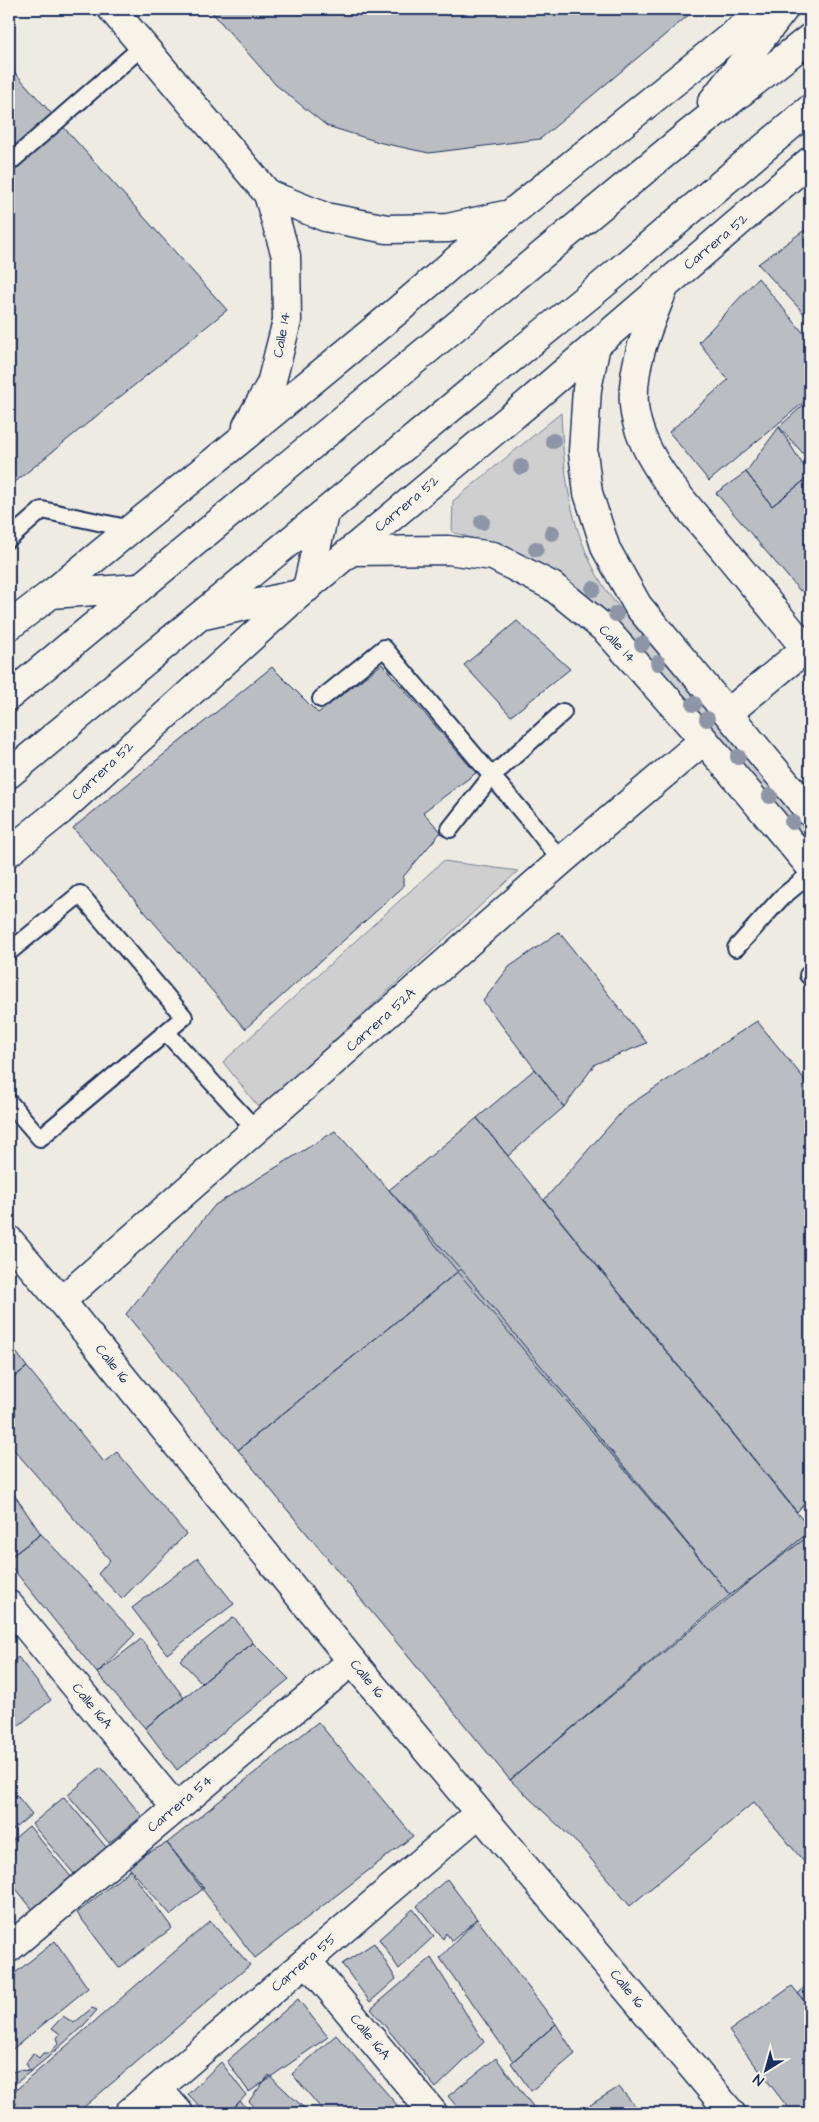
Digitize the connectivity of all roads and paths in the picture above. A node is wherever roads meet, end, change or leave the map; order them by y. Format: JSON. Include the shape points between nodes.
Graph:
{"nodes":[{"id":1,"x":112,"y":9,"type":"edge"},
{"id":2,"x":765,"y":9,"type":"edge"},
{"id":3,"x":784,"y":9,"type":"edge"},
{"id":4,"x":810,"y":38,"type":"edge"},
{"id":5,"x":143,"y":46,"type":"junction"},
{"id":6,"x":810,"y":108,"type":"edge"},
{"id":7,"x":810,"y":133,"type":"edge"},
{"id":8,"x":686,"y":135,"type":"junction"},
{"id":9,"x":810,"y":161,"type":"edge"},
{"id":10,"x":9,"y":163,"type":"edge"},
{"id":11,"x":721,"y":183,"type":"junction"},
{"id":12,"x":268,"y":194,"type":"junction"},
{"id":13,"x":509,"y":215,"type":"junction"},
{"id":14,"x":665,"y":285,"type":"junction"},
{"id":15,"x":596,"y":345,"type":"junction"},
{"id":16,"x":239,"y":441,"type":"junction"},
{"id":17,"x":324,"y":514,"type":"junction"},
{"id":18,"x":131,"y":529,"type":"junction"},
{"id":19,"x":9,"y":539,"type":"edge"},
{"id":20,"x":351,"y":551,"type":"junction"},
{"id":21,"x":139,"y":588,"type":"junction"},
{"id":22,"x":303,"y":591,"type":"junction"},
{"id":23,"x":51,"y":594,"type":"junction"},
{"id":24,"x":201,"y":616,"type":"junction"},
{"id":25,"x":9,"y":626,"type":"edge"},
{"id":26,"x":808,"y":647,"type":"edge"},
{"id":27,"x":9,"y":696,"type":"edge"},
{"id":28,"x":321,"y":699,"type":"dead end"},
{"id":29,"x":563,"y":712,"type":"dead end"},
{"id":30,"x":728,"y":713,"type":"junction"},
{"id":31,"x":704,"y":740,"type":"junction"},
{"id":32,"x":9,"y":774,"type":"edge"},
{"id":33,"x":491,"y":777,"type":"junction"},
{"id":34,"x":810,"y":812,"type":"edge"},
{"id":35,"x":450,"y":829,"type":"dead end"},
{"id":36,"x":9,"y":852,"type":"edge"},
{"id":37,"x":561,"y":861,"type":"junction"},
{"id":38,"x":810,"y":866,"type":"edge"},
{"id":39,"x":810,"y":874,"type":"edge"},
{"id":40,"x":736,"y":948,"type":"dead end"},
{"id":41,"x":9,"y":952,"type":"edge"},
{"id":42,"x":166,"y":1032,"type":"junction"},
{"id":43,"x":9,"y":1102,"type":"edge"},
{"id":44,"x":256,"y":1130,"type":"junction"},
{"id":45,"x":9,"y":1240,"type":"edge"},
{"id":46,"x":61,"y":1301,"type":"junction"},
{"id":47,"x":9,"y":1605,"type":"edge"},
{"id":48,"x":352,"y":1661,"type":"junction"},
{"id":49,"x":176,"y":1808,"type":"junction"},
{"id":50,"x":479,"y":1813,"type":"junction"},
{"id":51,"x":14,"y":1933,"type":"edge"},
{"id":52,"x":307,"y":1961,"type":"junction"},
{"id":53,"x":158,"y":2089,"type":"junction"},
{"id":54,"x":129,"y":2113,"type":"edge"},
{"id":55,"x":179,"y":2113,"type":"edge"},
{"id":56,"x":433,"y":2113,"type":"edge"},
{"id":57,"x":731,"y":2113,"type":"edge"}],
"edges":[{"from":1,"to":5,"type":"street","name":"Calle 14"},
{"from":2,"to":13,"type":"street"},
{"from":3,"to":8,"type":"street"},
{"from":4,"to":8,"type":"street"},
{"from":5,"to":10,"type":"lane"},
{"from":5,"to":12,"type":"street","name":"Calle 14"},
{"from":6,"to":11,"type":"street"},
{"from":7,"to":11,"type":"street"},
{"from":8,"to":21,"type":"street"},
{"from":9,"to":14,"type":"street","name":"Carrera 52"},
{"from":11,"to":17,"type":"street"},
{"from":12,"to":13,"type":"street","name":"Calle 14","via":[[326,217],[386,228],[448,228]]},
{"from":12,"to":16,"type":"street","name":"Calle 14","via":[[286,256],[287,321],[271,384]]},
{"from":13,"to":16,"type":"street"},
{"from":14,"to":15,"type":"street","name":"Carrera 52"},
{"from":14,"to":26,"type":"street","via":[[642,345],[634,384],[639,429],[649,452],[677,493]]},
{"from":15,"to":20,"type":"street","name":"Carrera 52"},
{"from":15,"to":30,"type":"street","via":[[587,389],[584,452],[588,493],[606,549],[638,606]]},
{"from":16,"to":18,"type":"street"},
{"from":17,"to":22,"type":"street"},
{"from":17,"to":24,"type":"street"},
{"from":18,"to":19,"type":"lane","via":[[42,510]]},
{"from":18,"to":23,"type":"street"},
{"from":20,"to":22,"type":"street","name":"Carrera 52"},
{"from":20,"to":31,"type":"street","name":"Calle 14","via":[[448,550],[492,556],[552,586],[606,630]]},
{"from":21,"to":23,"type":"street"},
{"from":21,"to":27,"type":"street"},
{"from":22,"to":24,"type":"street"},
{"from":22,"to":36,"type":"street","name":"Carrera 52","via":[[60,811]]},
{"from":23,"to":25,"type":"street"},
{"from":24,"to":32,"type":"street"},
{"from":26,"to":30,"type":"street"},
{"from":28,"to":33,"type":"lane","via":[[384,648]]},
{"from":29,"to":33,"type":"lane"},
{"from":30,"to":34,"type":"street"},
{"from":31,"to":37,"type":"street","name":"Carrera 52A"},
{"from":31,"to":38,"type":"street","name":"Calle 14"},
{"from":33,"to":35,"type":"lane"},
{"from":33,"to":37,"type":"lane"},
{"from":37,"to":44,"type":"street","name":"Carrera 52A"},
{"from":39,"to":40,"type":"lane","via":[[781,898]]},
{"from":41,"to":42,"type":"lane","via":[[80,894],[184,1017]]},
{"from":42,"to":43,"type":"lane","via":[[40,1138]]},
{"from":42,"to":44,"type":"lane"},
{"from":44,"to":46,"type":"street","name":"Carrera 52A"},
{"from":45,"to":46,"type":"street","name":"Calle 16"},
{"from":46,"to":48,"type":"street","name":"Calle 16"},
{"from":47,"to":49,"type":"street","name":"Calle 16A"},
{"from":48,"to":49,"type":"street","name":"Carrera 54"},
{"from":48,"to":50,"type":"street","name":"Calle 16"},
{"from":49,"to":51,"type":"street","name":"Carrera 54"},
{"from":50,"to":52,"type":"street","name":"Carrera 55"},
{"from":50,"to":57,"type":"street","name":"Calle 16"},
{"from":52,"to":53,"type":"street","name":"Carrera 55"},
{"from":52,"to":56,"type":"street","name":"Calle 16A"},
{"from":53,"to":54,"type":"street","name":"Carrera 55"},
{"from":53,"to":55,"type":"street"}]}
